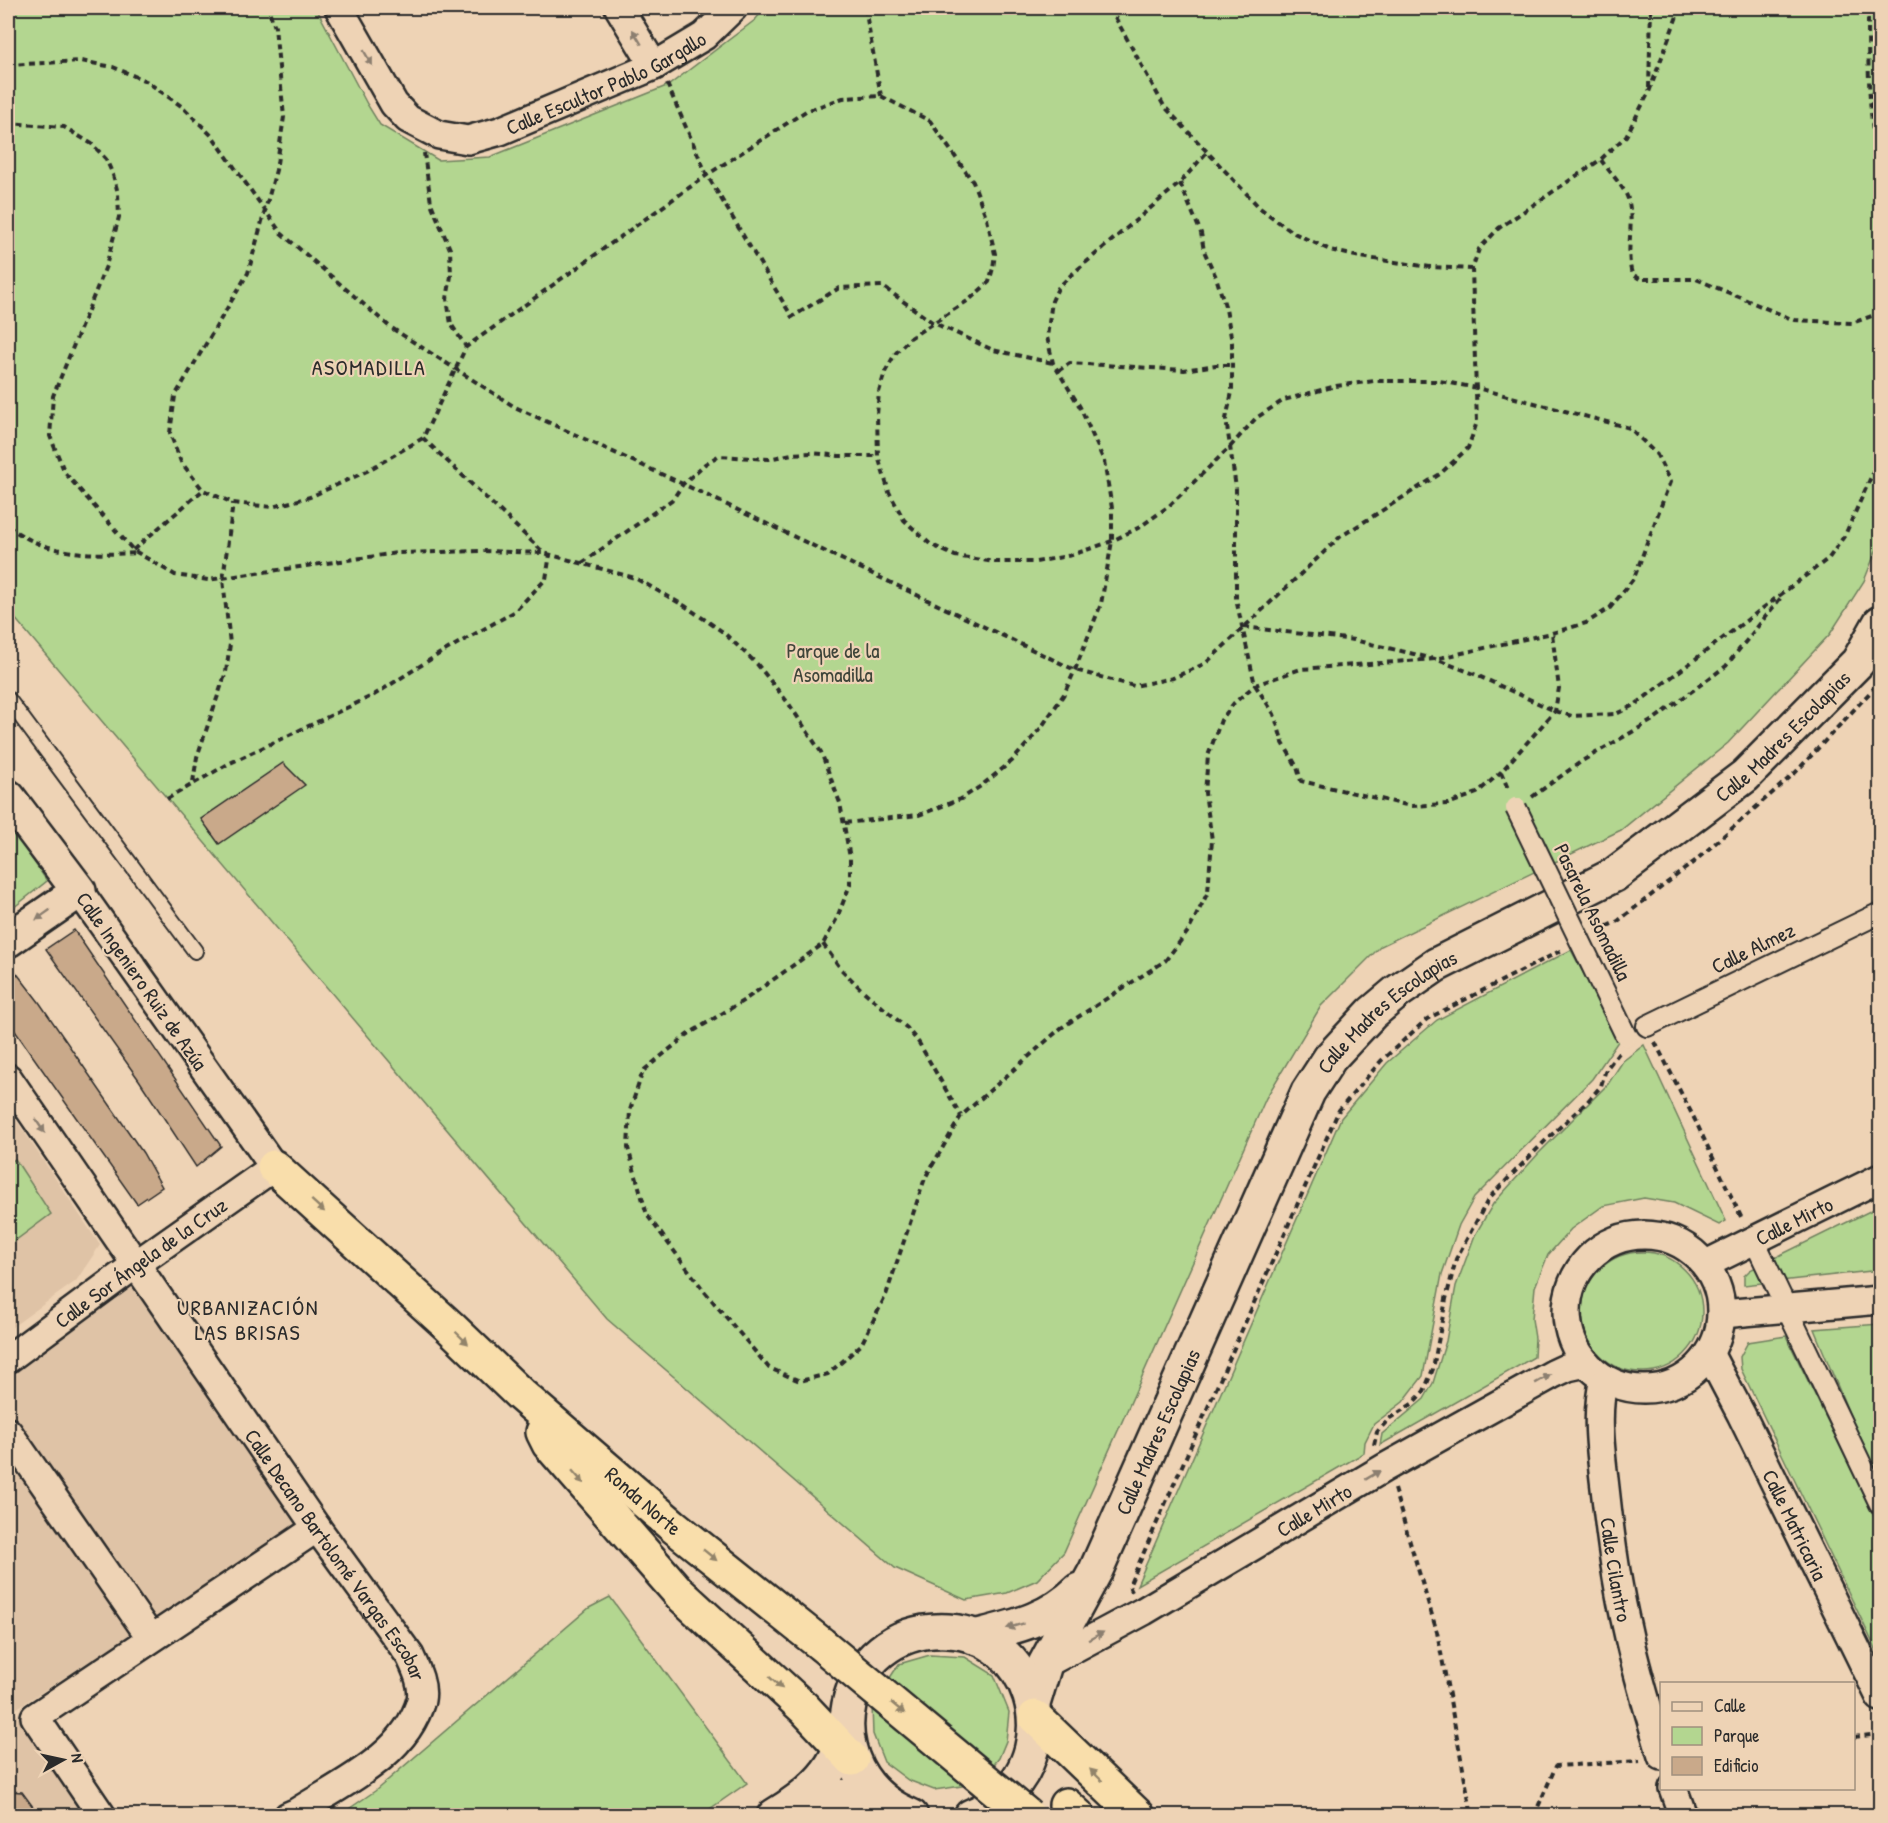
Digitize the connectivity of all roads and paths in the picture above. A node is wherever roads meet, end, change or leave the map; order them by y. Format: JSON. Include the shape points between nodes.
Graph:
{"nodes":[{"id":1,"x":268,"y":8,"type":"edge"},
{"id":2,"x":339,"y":8,"type":"edge"},
{"id":3,"x":619,"y":8,"type":"edge"},
{"id":4,"x":733,"y":8,"type":"edge"},
{"id":5,"x":865,"y":8,"type":"edge"},
{"id":6,"x":1110,"y":8,"type":"edge"},
{"id":7,"x":1651,"y":8,"type":"edge"},
{"id":8,"x":1680,"y":8,"type":"edge"},
{"id":9,"x":1868,"y":8,"type":"edge"},
{"id":10,"x":8,"y":65,"type":"edge"},
{"id":11,"x":654,"y":66,"type":"junction"},
{"id":12,"x":1649,"y":92,"type":"junction"},
{"id":13,"x":881,"y":96,"type":"junction"},
{"id":14,"x":8,"y":123,"type":"edge"},
{"id":15,"x":424,"y":128,"type":"junction"},
{"id":16,"x":1207,"y":152,"type":"junction"},
{"id":17,"x":1600,"y":160,"type":"junction"},
{"id":18,"x":1881,"y":173,"type":"edge"},
{"id":19,"x":707,"y":175,"type":"junction"},
{"id":20,"x":1180,"y":183,"type":"junction"},
{"id":21,"x":265,"y":209,"type":"junction"},
{"id":22,"x":1472,"y":269,"type":"junction"},
{"id":23,"x":1881,"y":313,"type":"edge"},
{"id":24,"x":932,"y":322,"type":"junction"},
{"id":25,"x":466,"y":347,"type":"junction"},
{"id":26,"x":1053,"y":363,"type":"junction"},
{"id":27,"x":1232,"y":365,"type":"junction"},
{"id":28,"x":455,"y":368,"type":"junction"},
{"id":29,"x":1058,"y":371,"type":"junction"},
{"id":30,"x":1477,"y":388,"type":"junction"},
{"id":31,"x":423,"y":438,"type":"junction"},
{"id":32,"x":1230,"y":447,"type":"junction"},
{"id":33,"x":878,"y":456,"type":"junction"},
{"id":34,"x":1881,"y":457,"type":"edge"},
{"id":35,"x":683,"y":484,"type":"junction"},
{"id":36,"x":203,"y":490,"type":"junction"},
{"id":37,"x":233,"y":503,"type":"junction"},
{"id":38,"x":8,"y":526,"type":"edge"},
{"id":39,"x":1112,"y":541,"type":"junction"},
{"id":40,"x":133,"y":550,"type":"junction"},
{"id":41,"x":138,"y":553,"type":"junction"},
{"id":42,"x":544,"y":553,"type":"junction"},
{"id":43,"x":550,"y":554,"type":"junction"},
{"id":44,"x":582,"y":563,"type":"junction"},
{"id":45,"x":223,"y":579,"type":"junction"},
{"id":46,"x":1788,"y":589,"type":"junction"},
{"id":47,"x":1881,"y":622,"type":"edge"},
{"id":48,"x":1243,"y":627,"type":"junction"},
{"id":49,"x":1552,"y":633,"type":"junction"},
{"id":50,"x":1435,"y":659,"type":"junction"},
{"id":51,"x":1869,"y":662,"type":"edge"},
{"id":52,"x":1075,"y":670,"type":"junction"},
{"id":53,"x":1255,"y":685,"type":"junction"},
{"id":54,"x":1881,"y":685,"type":"edge"},
{"id":55,"x":8,"y":699,"type":"edge"},
{"id":56,"x":1555,"y":711,"type":"junction"},
{"id":57,"x":193,"y":783,"type":"junction"},
{"id":58,"x":8,"y":797,"type":"edge"},
{"id":59,"x":167,"y":799,"type":"dead end"},
{"id":60,"x":1516,"y":808,"type":"joint"},
{"id":61,"x":845,"y":823,"type":"junction"},
{"id":62,"x":79,"y":891,"type":"junction"},
{"id":63,"x":1881,"y":913,"type":"edge"},
{"id":64,"x":1587,"y":937,"type":"dead end"},
{"id":65,"x":8,"y":940,"type":"edge"},
{"id":66,"x":823,"y":944,"type":"junction"},
{"id":67,"x":1566,"y":948,"type":"dead end"},
{"id":68,"x":195,"y":951,"type":"dead end"},
{"id":69,"x":1647,"y":1026,"type":"joint"},
{"id":70,"x":1626,"y":1036,"type":"joint"},
{"id":71,"x":8,"y":1078,"type":"edge"},
{"id":72,"x":961,"y":1116,"type":"junction"},
{"id":73,"x":274,"y":1167,"type":"junction"},
{"id":74,"x":1881,"y":1178,"type":"edge"},
{"id":75,"x":1754,"y":1240,"type":"junction"},
{"id":76,"x":1706,"y":1264,"type":"junction"},
{"id":77,"x":135,"y":1265,"type":"junction"},
{"id":78,"x":1881,"y":1300,"type":"edge"},
{"id":79,"x":1786,"y":1309,"type":"junction"},
{"id":80,"x":1722,"y":1314,"type":"junction"},
{"id":81,"x":1710,"y":1354,"type":"junction"},
{"id":82,"x":8,"y":1359,"type":"edge"},
{"id":83,"x":1595,"y":1371,"type":"junction"},
{"id":84,"x":521,"y":1395,"type":"junction"},
{"id":85,"x":8,"y":1432,"type":"edge"},
{"id":86,"x":1373,"y":1446,"type":"dead end"},
{"id":87,"x":1394,"y":1485,"type":"dead end"},
{"id":88,"x":1881,"y":1503,"type":"edge"},
{"id":89,"x":317,"y":1528,"type":"junction"},
{"id":90,"x":1096,"y":1570,"type":"junction"},
{"id":91,"x":1144,"y":1611,"type":"junction"},
{"id":92,"x":974,"y":1637,"type":"junction"},
{"id":93,"x":151,"y":1638,"type":"junction"},
{"id":94,"x":1045,"y":1664,"type":"junction"},
{"id":95,"x":1881,"y":1697,"type":"edge"},
{"id":96,"x":1034,"y":1711,"type":"junction"},
{"id":97,"x":1881,"y":1734,"type":"edge"},
{"id":98,"x":1855,"y":1737,"type":"edge"},
{"id":99,"x":846,"y":1742,"type":"junction"},
{"id":100,"x":1656,"y":1758,"type":"edge"},
{"id":101,"x":1674,"y":1790,"type":"edge"},
{"id":102,"x":881,"y":1800,"type":"junction"},
{"id":103,"x":778,"y":1813,"type":"edge"},
{"id":104,"x":102,"y":1815,"type":"edge"},
{"id":105,"x":288,"y":1815,"type":"edge"},
{"id":106,"x":911,"y":1815,"type":"edge"},
{"id":107,"x":971,"y":1815,"type":"edge"},
{"id":108,"x":1028,"y":1815,"type":"edge"},
{"id":109,"x":1138,"y":1815,"type":"edge"},
{"id":110,"x":1472,"y":1815,"type":"edge"},
{"id":111,"x":1534,"y":1815,"type":"edge"},
{"id":112,"x":1683,"y":1815,"type":"edge"}],
"edges":[{"from":1,"to":21,"type":"path","via":[[275,27],[284,117]]},
{"from":2,"to":15,"type":"street","one_way":true,"via":[[394,104]]},
{"from":11,"to":3,"type":"street","one_way":true},
{"from":4,"to":11,"type":"street","name":"Calle Escultor Pablo Gargallo","via":[[704,36]]},
{"from":5,"to":13,"type":"path"},
{"from":6,"to":16,"type":"path","via":[[1164,106]]},
{"from":7,"to":12,"type":"path"},
{"from":8,"to":12,"type":"path"},
{"from":9,"to":18,"type":"path","via":[[1868,77]]},
{"from":10,"to":21,"type":"path","via":[[81,61],[113,67],[146,81],[184,108],[213,137]]},
{"from":11,"to":15,"type":"street","name":"Calle Escultor Pablo Gargallo","via":[[500,131],[468,140]]},
{"from":11,"to":19,"type":"path","via":[[669,85]]},
{"from":12,"to":17,"type":"path","via":[[1626,136]]},
{"from":13,"to":19,"type":"path","via":[[843,98],[806,111]]},
{"from":13,"to":24,"type":"path","via":[[930,121],[973,182],[995,254],[989,282],[969,300]]},
{"from":14,"to":40,"type":"path","via":[[63,127],[92,144],[106,159],[113,175],[119,217],[106,266],[53,396],[50,436],[65,473]]},
{"from":15,"to":25,"type":"path","via":[[431,203],[450,249],[447,299],[451,324]]},
{"from":16,"to":20,"type":"path"},
{"from":16,"to":22,"type":"path","via":[[1260,208],[1292,232],[1330,250],[1391,263]]},
{"from":17,"to":22,"type":"path","via":[[1499,228],[1479,249]]},
{"from":17,"to":23,"type":"path","via":[[1628,197],[1629,262],[1632,274],[1640,279],[1696,279],[1794,320],[1852,323]]},
{"from":19,"to":24,"type":"path","via":[[792,317],[839,288],[882,286]]},
{"from":19,"to":25,"type":"path"},
{"from":20,"to":26,"type":"path","via":[[1059,288],[1052,302],[1047,337]]},
{"from":20,"to":27,"type":"path","via":[[1226,309]]},
{"from":21,"to":28,"type":"path","via":[[281,233],[390,327]]},
{"from":21,"to":36,"type":"path","via":[[248,273],[175,396],[170,433],[181,462]]},
{"from":22,"to":30,"type":"path"},
{"from":24,"to":26,"type":"path","via":[[993,350]]},
{"from":24,"to":33,"type":"path","via":[[894,354],[885,372],[877,415]]},
{"from":25,"to":28,"type":"path"},
{"from":26,"to":29,"type":"path"},
{"from":27,"to":29,"type":"path","via":[[1184,370],[1070,363]]},
{"from":27,"to":32,"type":"path","via":[[1226,419]]},
{"from":28,"to":31,"type":"path"},
{"from":28,"to":35,"type":"path","via":[[515,407]]},
{"from":29,"to":39,"type":"path","via":[[1080,407],[1104,461],[1112,508]]},
{"from":30,"to":32,"type":"path","via":[[1440,381],[1374,381],[1336,386],[1284,400],[1256,418]]},
{"from":30,"to":48,"type":"path","via":[[1477,422],[1468,448],[1440,474],[1340,537]]},
{"from":30,"to":49,"type":"path","via":[[1630,428],[1657,455],[1670,482],[1634,578],[1610,608],[1586,622]]},
{"from":31,"to":37,"type":"path","via":[[367,471],[310,497],[272,507]]},
{"from":31,"to":42,"type":"path"},
{"from":32,"to":39,"type":"path","via":[[1169,506]]},
{"from":32,"to":48,"type":"path","via":[[1236,488],[1236,599]]},
{"from":33,"to":35,"type":"path","via":[[718,456]]},
{"from":33,"to":39,"type":"path","via":[[889,492],[904,520],[930,544],[955,556],[995,562],[1036,562]]},
{"from":34,"to":46,"type":"path","via":[[1845,535],[1829,558]]},
{"from":35,"to":44,"type":"path","via":[[673,499]]},
{"from":35,"to":52,"type":"path"},
{"from":36,"to":37,"type":"path"},
{"from":36,"to":40,"type":"path"},
{"from":37,"to":45,"type":"path"},
{"from":38,"to":41,"type":"path","via":[[39,544],[63,552]]},
{"from":39,"to":52,"type":"path","via":[[1101,604]]},
{"from":40,"to":41,"type":"path"},
{"from":41,"to":45,"type":"path","via":[[175,575]]},
{"from":42,"to":43,"type":"path"},
{"from":42,"to":45,"type":"path","via":[[397,553]]},
{"from":43,"to":44,"type":"path"},
{"from":43,"to":57,"type":"path","via":[[546,579],[514,612],[374,695]]},
{"from":44,"to":61,"type":"path","via":[[635,578],[685,606],[723,632],[757,664],[820,752]]},
{"from":45,"to":57,"type":"path","via":[[230,644],[226,672],[197,757]]},
{"from":46,"to":56,"type":"path","via":[[1636,704],[1616,714],[1592,717]]},
{"from":46,"to":60,"type":"path","via":[[1726,666],[1653,720],[1582,761]]},
{"from":47,"to":51,"type":"street","name":"Calle Madres Escolapias"},
{"from":48,"to":50,"type":"path","via":[[1354,640]]},
{"from":48,"to":52,"type":"path","via":[[1206,663],[1173,678],[1134,686]]},
{"from":48,"to":53,"type":"path"},
{"from":49,"to":50,"type":"path"},
{"from":49,"to":56,"type":"path","via":[[1559,688]]},
{"from":50,"to":53,"type":"path","via":[[1301,669]]},
{"from":50,"to":56,"type":"path"},
{"from":51,"to":90,"type":"street","name":"Calle Madres Escolapias","via":[[1745,776],[1614,876],[1436,966],[1372,1013],[1330,1058],[1308,1092]]},
{"from":52,"to":61,"type":"path","via":[[1041,728],[981,786],[919,815]]},
{"from":53,"to":56,"type":"path","via":[[1274,714],[1301,781],[1411,806],[1448,804],[1477,793]]},
{"from":53,"to":72,"type":"path","via":[[1221,720],[1208,756],[1205,793],[1212,840],[1208,892],[1189,930],[1165,961],[1061,1028]]},
{"from":54,"to":64,"type":"path","via":[[1796,772],[1695,861],[1618,921]]},
{"from":55,"to":68,"type":"lane"},
{"from":57,"to":59,"type":"path"},
{"from":58,"to":62,"type":"street","name":"Calle Ingeniero Ruiz de Azúa"},
{"from":60,"to":70,"type":"street","name":"Pasarela Asomadilla","bridge":true},
{"from":61,"to":66,"type":"path","via":[[850,885]]},
{"from":62,"to":65,"type":"street","one_way":true},
{"from":62,"to":73,"type":"street","name":"Calle Ingeniero Ruiz de Azúa"},
{"from":63,"to":69,"type":"street","name":"Calle Almez"},
{"from":66,"to":72,"type":"path","via":[[861,989],[907,1028]]},
{"from":66,"to":72,"type":"path","via":[[687,1035],[643,1071],[630,1110],[628,1148],[647,1215],[769,1368],[800,1381],[828,1374],[861,1345],[886,1295],[925,1178]]},
{"from":67,"to":91,"type":"path","via":[[1427,1019],[1381,1061],[1339,1110],[1129,1586]]},
{"from":69,"to":75,"type":"path"},
{"from":70,"to":86,"type":"path","via":[[1633,1046],[1617,1054],[1601,1086],[1489,1198],[1456,1259],[1433,1369],[1424,1391],[1377,1432]]},
{"from":71,"to":77,"type":"street","name":"Calle Decano Bartolomé Vargas Escobar","one_way":true},
{"from":73,"to":77,"type":"street","name":"Calle Sor Ángela de la Cruz"},
{"from":73,"to":84,"type":"highway","name":"Ronda Norte","one_way":true},
{"from":74,"to":75,"type":"street","name":"Calle Mirto"},
{"from":75,"to":76,"type":"street","name":"Calle Mirto"},
{"from":75,"to":79,"type":"street"},
{"from":76,"to":80,"type":"street","via":[[1718,1288]]},
{"from":76,"to":83,"type":"street","via":[[1689,1248],[1669,1238],[1647,1234],[1624,1236],[1595,1252],[1574,1279],[1567,1300],[1574,1344]]},
{"from":77,"to":82,"type":"street","name":"Calle Sor Ángela de la Cruz"},
{"from":77,"to":89,"type":"street","name":"Calle Decano Bartolomé Vargas Escobar"},
{"from":78,"to":79,"type":"street"},
{"from":79,"to":80,"type":"street"},
{"from":79,"to":88,"type":"street"},
{"from":80,"to":81,"type":"street"},
{"from":81,"to":83,"type":"street","via":[[1694,1372],[1673,1384],[1650,1390],[1626,1388]]},
{"from":81,"to":95,"type":"street","name":"Calle Matricaria"},
{"from":91,"to":83,"type":"street","name":"Calle Mirto","one_way":true,"via":[[1523,1390],[1568,1367]]},
{"from":83,"to":100,"type":"street","name":"Calle Cilantro","via":[[1611,1548]]},
{"from":84,"to":99,"type":"highway","one_way":true,"via":[[549,1444],[680,1594]]},
{"from":84,"to":108,"type":"highway","name":"Ronda Norte","one_way":true,"bridge":true,"via":[[672,1525]]},
{"from":85,"to":93,"type":"street"},
{"from":87,"to":110,"type":"path","via":[[1437,1632]]},
{"from":89,"to":93,"type":"street"},
{"from":89,"to":105,"type":"street","name":"Calle Decano Bartolomé Vargas Escobar","via":[[410,1656],[419,1676],[421,1698],[409,1726],[388,1751]]},
{"from":90,"to":92,"type":"street","name":"Calle Madres Escolapias","one_way":true,"via":[[1061,1607],[1027,1623]]},
{"from":90,"to":94,"type":"street","name":"Calle Madres Escolapias"},
{"from":94,"to":91,"type":"street","name":"Calle Mirto","one_way":true},
{"from":92,"to":96,"type":"street","via":[[991,1645],[1018,1670]]},
{"from":92,"to":99,"type":"street","via":[[947,1631],[925,1632],[885,1649],[857,1681],[849,1702]]},
{"from":93,"to":104,"type":"street","via":[[35,1717]]},
{"from":94,"to":96,"type":"street","name":"Calle Madres Escolapias"},
{"from":96,"to":107,"type":"street","via":[[1032,1752],[1024,1772],[994,1804]]},
{"from":109,"to":96,"type":"highway","one_way":true},
{"from":97,"to":98,"type":"path"},
{"from":99,"to":102,"type":"street","via":[[859,1774]]},
{"from":99,"to":103,"type":"street","via":[[824,1775],[800,1799]]},
{"from":100,"to":111,"type":"path","via":[[1556,1766]]},
{"from":101,"to":112,"type":"street"},
{"from":102,"to":103,"type":"street","via":[[847,1794]]},
{"from":102,"to":106,"type":"street"}]}
